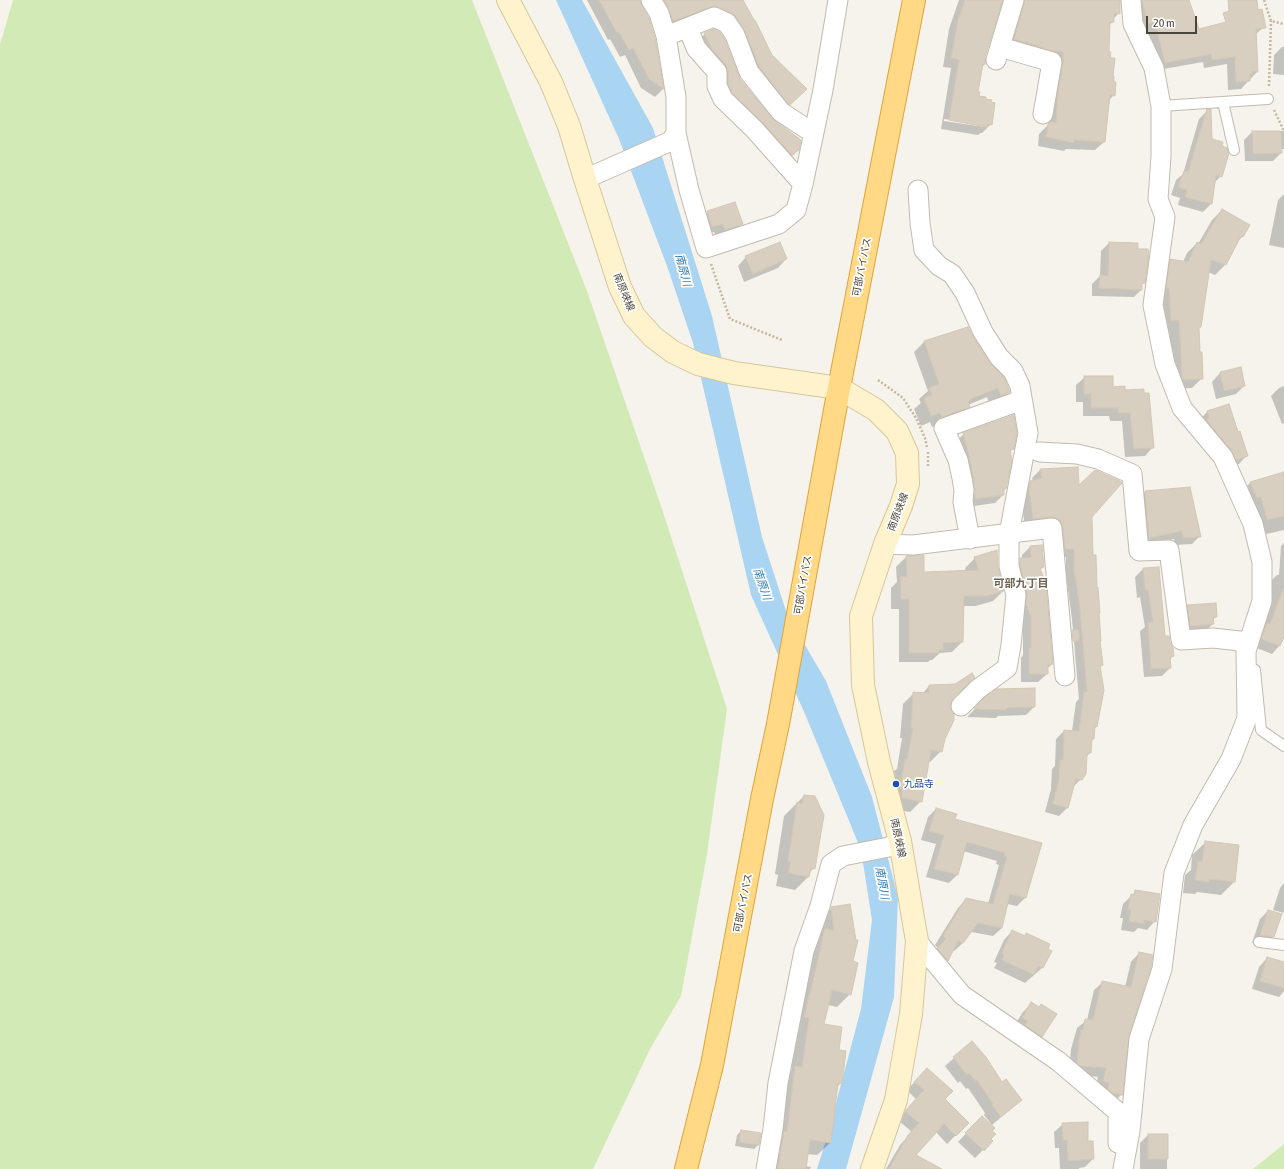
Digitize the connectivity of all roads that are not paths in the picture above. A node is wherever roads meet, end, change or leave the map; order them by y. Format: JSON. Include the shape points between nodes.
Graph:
{"nodes":[{"id":1,"x":508,"y":0,"type":"edge"},
{"id":2,"x":651,"y":0,"type":"edge"},
{"id":3,"x":838,"y":0,"type":"edge"},
{"id":4,"x":914,"y":0,"type":"edge"},
{"id":5,"x":1014,"y":0,"type":"edge"},
{"id":6,"x":1131,"y":0,"type":"edge"},
{"id":7,"x":688,"y":28,"type":"junction"},
{"id":8,"x":666,"y":36,"type":"junction"},
{"id":9,"x":1268,"y":99,"type":"road end"},
{"id":10,"x":1223,"y":102,"type":"junction"},
{"id":11,"x":1161,"y":106,"type":"junction"},
{"id":12,"x":1043,"y":114,"type":"dead end"},
{"id":13,"x":813,"y":133,"type":"junction"},
{"id":14,"x":669,"y":139,"type":"junction"},
{"id":15,"x":1234,"y":150,"type":"dead end"},
{"id":16,"x":585,"y":179,"type":"junction"},
{"id":17,"x":803,"y":184,"type":"junction"},
{"id":18,"x":918,"y":190,"type":"dead end"},
{"id":19,"x":839,"y":388,"type":"junction"},
{"id":20,"x":1022,"y":400,"type":"junction"},
{"id":21,"x":1039,"y":452,"type":"dead end"},
{"id":22,"x":1009,"y":534,"type":"junction"},
{"id":23,"x":970,"y":539,"type":"junction"},
{"id":24,"x":885,"y":544,"type":"junction"},
{"id":25,"x":1247,"y":647,"type":"junction"},
{"id":26,"x":1064,"y":676,"type":"dead end"},
{"id":27,"x":961,"y":706,"type":"dead end"},
{"id":28,"x":1284,"y":746,"type":"edge"},
{"id":29,"x":894,"y":844,"type":"junction"},
{"id":30,"x":917,"y":941,"type":"junction"},
{"id":31,"x":1259,"y":942,"type":"dead end"},
{"id":32,"x":1284,"y":945,"type":"edge"},
{"id":33,"x":1123,"y":1168,"type":"edge"},
{"id":34,"x":686,"y":1169,"type":"edge"},
{"id":35,"x":766,"y":1169,"type":"edge"},
{"id":36,"x":872,"y":1169,"type":"edge"}],
"edges":[{"from":1,"to":16,"type":"main road","name":"南原峡線","via":[[551,82],[569,126]]},
{"from":2,"to":8,"type":"street"},
{"from":3,"to":13,"type":"street"},
{"from":4,"to":19,"type":"highway","name":"可部バイパス"},
{"from":5,"to":12,"type":"street","via":[[998,54],[1052,62]]},
{"from":6,"to":11,"type":"street","via":[[1133,24],[1154,68]]},
{"from":7,"to":8,"type":"street"},
{"from":7,"to":13,"type":"street","via":[[714,17],[727,23],[735,35],[748,72],[781,112]]},
{"from":7,"to":17,"type":"street","via":[[696,48],[717,72],[717,86],[722,100],[754,129]]},
{"from":8,"to":14,"type":"street","via":[[676,97]]},
{"from":9,"to":10,"type":"lane"},
{"from":10,"to":11,"type":"lane"},
{"from":10,"to":15,"type":"lane"},
{"from":11,"to":25,"type":"street","via":[[1158,199],[1165,217],[1152,305],[1165,364],[1182,408],[1223,457],[1253,524],[1262,562],[1262,601]]},
{"from":13,"to":17,"type":"street"},
{"from":14,"to":16,"type":"street"},
{"from":14,"to":17,"type":"street","via":[[689,190],[706,248],[779,224],[796,210]]},
{"from":16,"to":19,"type":"main road","name":"南原峡線","via":[[620,287],[634,316],[653,337],[673,352],[698,364]]},
{"from":18,"to":20,"type":"street","via":[[924,250],[939,266],[952,274],[965,293],[983,332],[999,357],[1013,371],[1020,386]]},
{"from":19,"to":24,"type":"main road","name":"南原峡線","via":[[876,410],[897,431],[907,453],[908,484]]},
{"from":19,"to":34,"type":"highway","name":"可部バイパス","via":[[712,1065]]},
{"from":20,"to":22,"type":"street","via":[[1028,433]]},
{"from":20,"to":23,"type":"street","via":[[944,428],[959,466]]},
{"from":21,"to":25,"type":"street","via":[[1077,454],[1098,459],[1132,474],[1139,551],[1169,550],[1181,640],[1212,638]]},
{"from":22,"to":23,"type":"street"},
{"from":22,"to":26,"type":"street","via":[[1052,528]]},
{"from":22,"to":27,"type":"street","via":[[1009,566],[1016,595],[1007,668],[978,689]]},
{"from":23,"to":24,"type":"street","via":[[913,545]]},
{"from":24,"to":29,"type":"main road","name":"南原峡線","via":[[861,616],[864,685]]},
{"from":25,"to":28,"type":"lane","via":[[1254,662],[1261,730]]},
{"from":25,"to":33,"type":"street","via":[[1247,718],[1231,759],[1193,825],[1174,873],[1162,969],[1139,1038],[1130,1131]]},
{"from":29,"to":30,"type":"main road","name":"南原峡線"},
{"from":29,"to":35,"type":"street","via":[[843,856],[831,864],[804,951],[778,1083]]},
{"from":30,"to":33,"type":"street","via":[[962,995],[1058,1061],[1118,1112],[1118,1161]]},
{"from":30,"to":36,"type":"main road","name":"南原峡線","via":[[911,1014],[896,1100]]},
{"from":31,"to":32,"type":"lane"}]}
